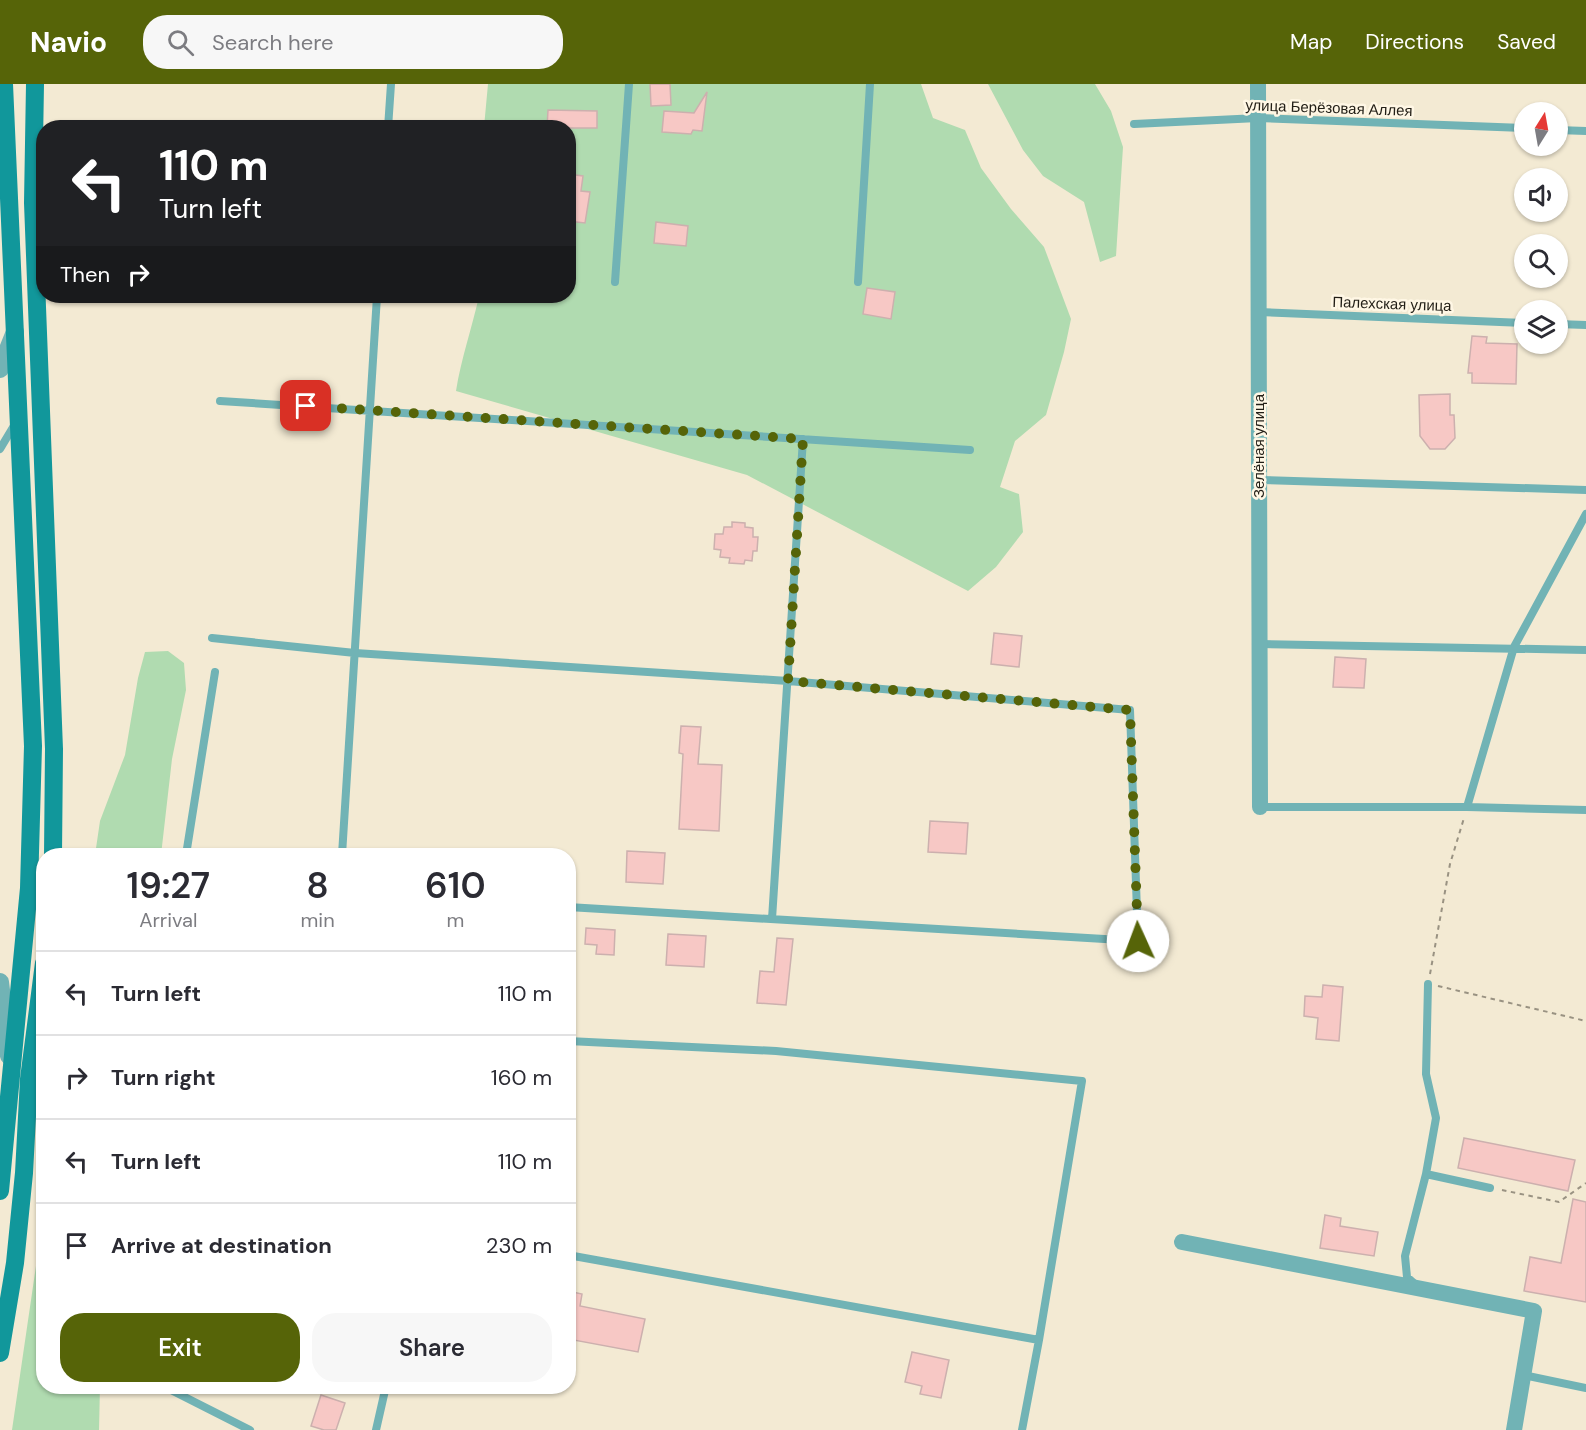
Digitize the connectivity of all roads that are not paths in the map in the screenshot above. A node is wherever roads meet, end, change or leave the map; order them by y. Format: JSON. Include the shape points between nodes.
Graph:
{"nodes":[{"id":1,"x":4,"y":84,"type":"edge"},
{"id":2,"x":35,"y":84,"type":"edge"},
{"id":3,"x":391,"y":84,"type":"edge"},
{"id":4,"x":629,"y":84,"type":"edge"},
{"id":5,"x":870,"y":84,"type":"edge"},
{"id":6,"x":1258,"y":84,"type":"edge"},
{"id":7,"x":1258,"y":118,"type":"junction"},
{"id":8,"x":389,"y":120,"type":"edge"},
{"id":9,"x":1134,"y":124,"type":"dead end"},
{"id":10,"x":1514,"y":128,"type":"edge"},
{"id":11,"x":1568,"y":130,"type":"edge"},
{"id":12,"x":1586,"y":131,"type":"edge"},
{"id":13,"x":36,"y":281,"type":"edge"},
{"id":14,"x":615,"y":282,"type":"dead end"},
{"id":15,"x":858,"y":282,"type":"dead end"},
{"id":16,"x":37,"y":303,"type":"edge"},
{"id":17,"x":377,"y":303,"type":"edge"},
{"id":18,"x":1259,"y":312,"type":"junction"},
{"id":19,"x":1514,"y":322,"type":"edge"},
{"id":20,"x":1568,"y":324,"type":"edge"},
{"id":21,"x":1586,"y":325,"type":"edge"},
{"id":22,"x":15,"y":332,"type":"junction"},
{"id":23,"x":0,"y":369,"type":"edge"},
{"id":24,"x":220,"y":401,"type":"dead end"},
{"id":25,"x":370,"y":411,"type":"junction"},
{"id":26,"x":18,"y":418,"type":"junction"},
{"id":27,"x":803,"y":439,"type":"junction"},
{"id":28,"x":0,"y":449,"type":"edge"},
{"id":29,"x":970,"y":450,"type":"dead end"},
{"id":30,"x":1260,"y":480,"type":"junction"},
{"id":31,"x":1586,"y":490,"type":"edge"},
{"id":32,"x":1586,"y":514,"type":"edge"},
{"id":33,"x":212,"y":639,"type":"dead end"},
{"id":34,"x":1260,"y":644,"type":"junction"},
{"id":35,"x":1514,"y":647,"type":"junction"},
{"id":36,"x":1586,"y":650,"type":"edge"},
{"id":37,"x":355,"y":653,"type":"junction"},
{"id":38,"x":215,"y":672,"type":"dead end"},
{"id":39,"x":788,"y":681,"type":"junction"},
{"id":40,"x":1260,"y":807,"type":"joint"},
{"id":41,"x":1467,"y":807,"type":"junction"},
{"id":42,"x":1586,"y":810,"type":"edge"},
{"id":43,"x":53,"y":848,"type":"edge"},
{"id":44,"x":187,"y":848,"type":"edge"},
{"id":45,"x":342,"y":848,"type":"edge"},
{"id":46,"x":576,"y":907,"type":"edge"},
{"id":47,"x":772,"y":919,"type":"junction"},
{"id":48,"x":0,"y":982,"type":"edge"},
{"id":49,"x":1428,"y":984,"type":"road end"},
{"id":50,"x":36,"y":1002,"type":"edge"},
{"id":51,"x":576,"y":1041,"type":"edge"},
{"id":52,"x":20,"y":1079,"type":"junction"},
{"id":53,"x":1426,"y":1174,"type":"junction"},
{"id":54,"x":1490,"y":1188,"type":"road end"},
{"id":55,"x":0,"y":1191,"type":"edge"},
{"id":56,"x":1182,"y":1242,"type":"dead end"},
{"id":57,"x":576,"y":1256,"type":"edge"},
{"id":58,"x":1419,"y":1288,"type":"junction"},
{"id":59,"x":1039,"y":1340,"type":"junction"},
{"id":60,"x":0,"y":1353,"type":"edge"},
{"id":61,"x":1523,"y":1375,"type":"junction"},
{"id":62,"x":1586,"y":1388,"type":"edge"},
{"id":63,"x":179,"y":1394,"type":"edge"},
{"id":64,"x":384,"y":1394,"type":"edge"},
{"id":65,"x":250,"y":1430,"type":"edge"},
{"id":66,"x":376,"y":1430,"type":"edge"},
{"id":67,"x":1022,"y":1430,"type":"edge"},
{"id":68,"x":1514,"y":1430,"type":"edge"}],
"edges":[{"from":1,"to":22,"type":"main road"},
{"from":2,"to":13,"type":"main road"},
{"from":3,"to":8,"type":"lane"},
{"from":4,"to":14,"type":"lane"},
{"from":5,"to":15,"type":"lane"},
{"from":6,"to":7,"type":"street","name":"Зелёная улица"},
{"from":7,"to":9,"type":"lane","name":"улица Берёзовая Аллея"},
{"from":7,"to":10,"type":"lane","name":"улица Берёзовая Аллея"},
{"from":7,"to":18,"type":"street","name":"Зелёная улица"},
{"from":11,"to":12,"type":"lane"},
{"from":16,"to":43,"type":"main road","via":[[54,749]]},
{"from":17,"to":25,"type":"lane"},
{"from":18,"to":19,"type":"lane","name":"Палехская улица"},
{"from":18,"to":30,"type":"street","name":"Зелёная улица"},
{"from":20,"to":21,"type":"lane"},
{"from":22,"to":23,"type":"street"},
{"from":22,"to":26,"type":"main road"},
{"from":24,"to":25,"type":"lane"},
{"from":25,"to":27,"type":"lane"},
{"from":25,"to":37,"type":"lane"},
{"from":26,"to":28,"type":"lane"},
{"from":26,"to":52,"type":"main road","via":[[33,746]]},
{"from":27,"to":29,"type":"lane"},
{"from":27,"to":39,"type":"lane"},
{"from":30,"to":31,"type":"lane"},
{"from":30,"to":34,"type":"street","name":"Зелёная улица"},
{"from":32,"to":35,"type":"lane"},
{"from":33,"to":37,"type":"lane"},
{"from":34,"to":35,"type":"lane"},
{"from":34,"to":40,"type":"street","name":"Зелёная улица"},
{"from":35,"to":36,"type":"lane"},
{"from":35,"to":41,"type":"lane"},
{"from":37,"to":39,"type":"lane"},
{"from":37,"to":45,"type":"lane"},
{"from":38,"to":44,"type":"lane"},
{"from":39,"to":47,"type":"lane"},
{"from":39,"to":47,"type":"lane","via":[[1130,710],[1138,941]]},
{"from":40,"to":41,"type":"lane"},
{"from":41,"to":42,"type":"lane"},
{"from":46,"to":47,"type":"lane"},
{"from":48,"to":52,"type":"street"},
{"from":49,"to":53,"type":"lane","via":[[1426,1074],[1436,1118]]},
{"from":50,"to":52,"type":"main road"},
{"from":51,"to":59,"type":"lane","via":[[776,1051],[1082,1081]]},
{"from":52,"to":55,"type":"main road"},
{"from":52,"to":60,"type":"main road","via":[[24,1173]]},
{"from":53,"to":54,"type":"lane"},
{"from":53,"to":58,"type":"lane","via":[[1405,1256],[1407,1277]]},
{"from":56,"to":58,"type":"street"},
{"from":57,"to":59,"type":"lane"},
{"from":58,"to":61,"type":"street","via":[[1534,1311]]},
{"from":59,"to":67,"type":"lane"},
{"from":61,"to":62,"type":"lane"},
{"from":61,"to":68,"type":"street"},
{"from":63,"to":65,"type":"lane"},
{"from":64,"to":66,"type":"lane"}]}
